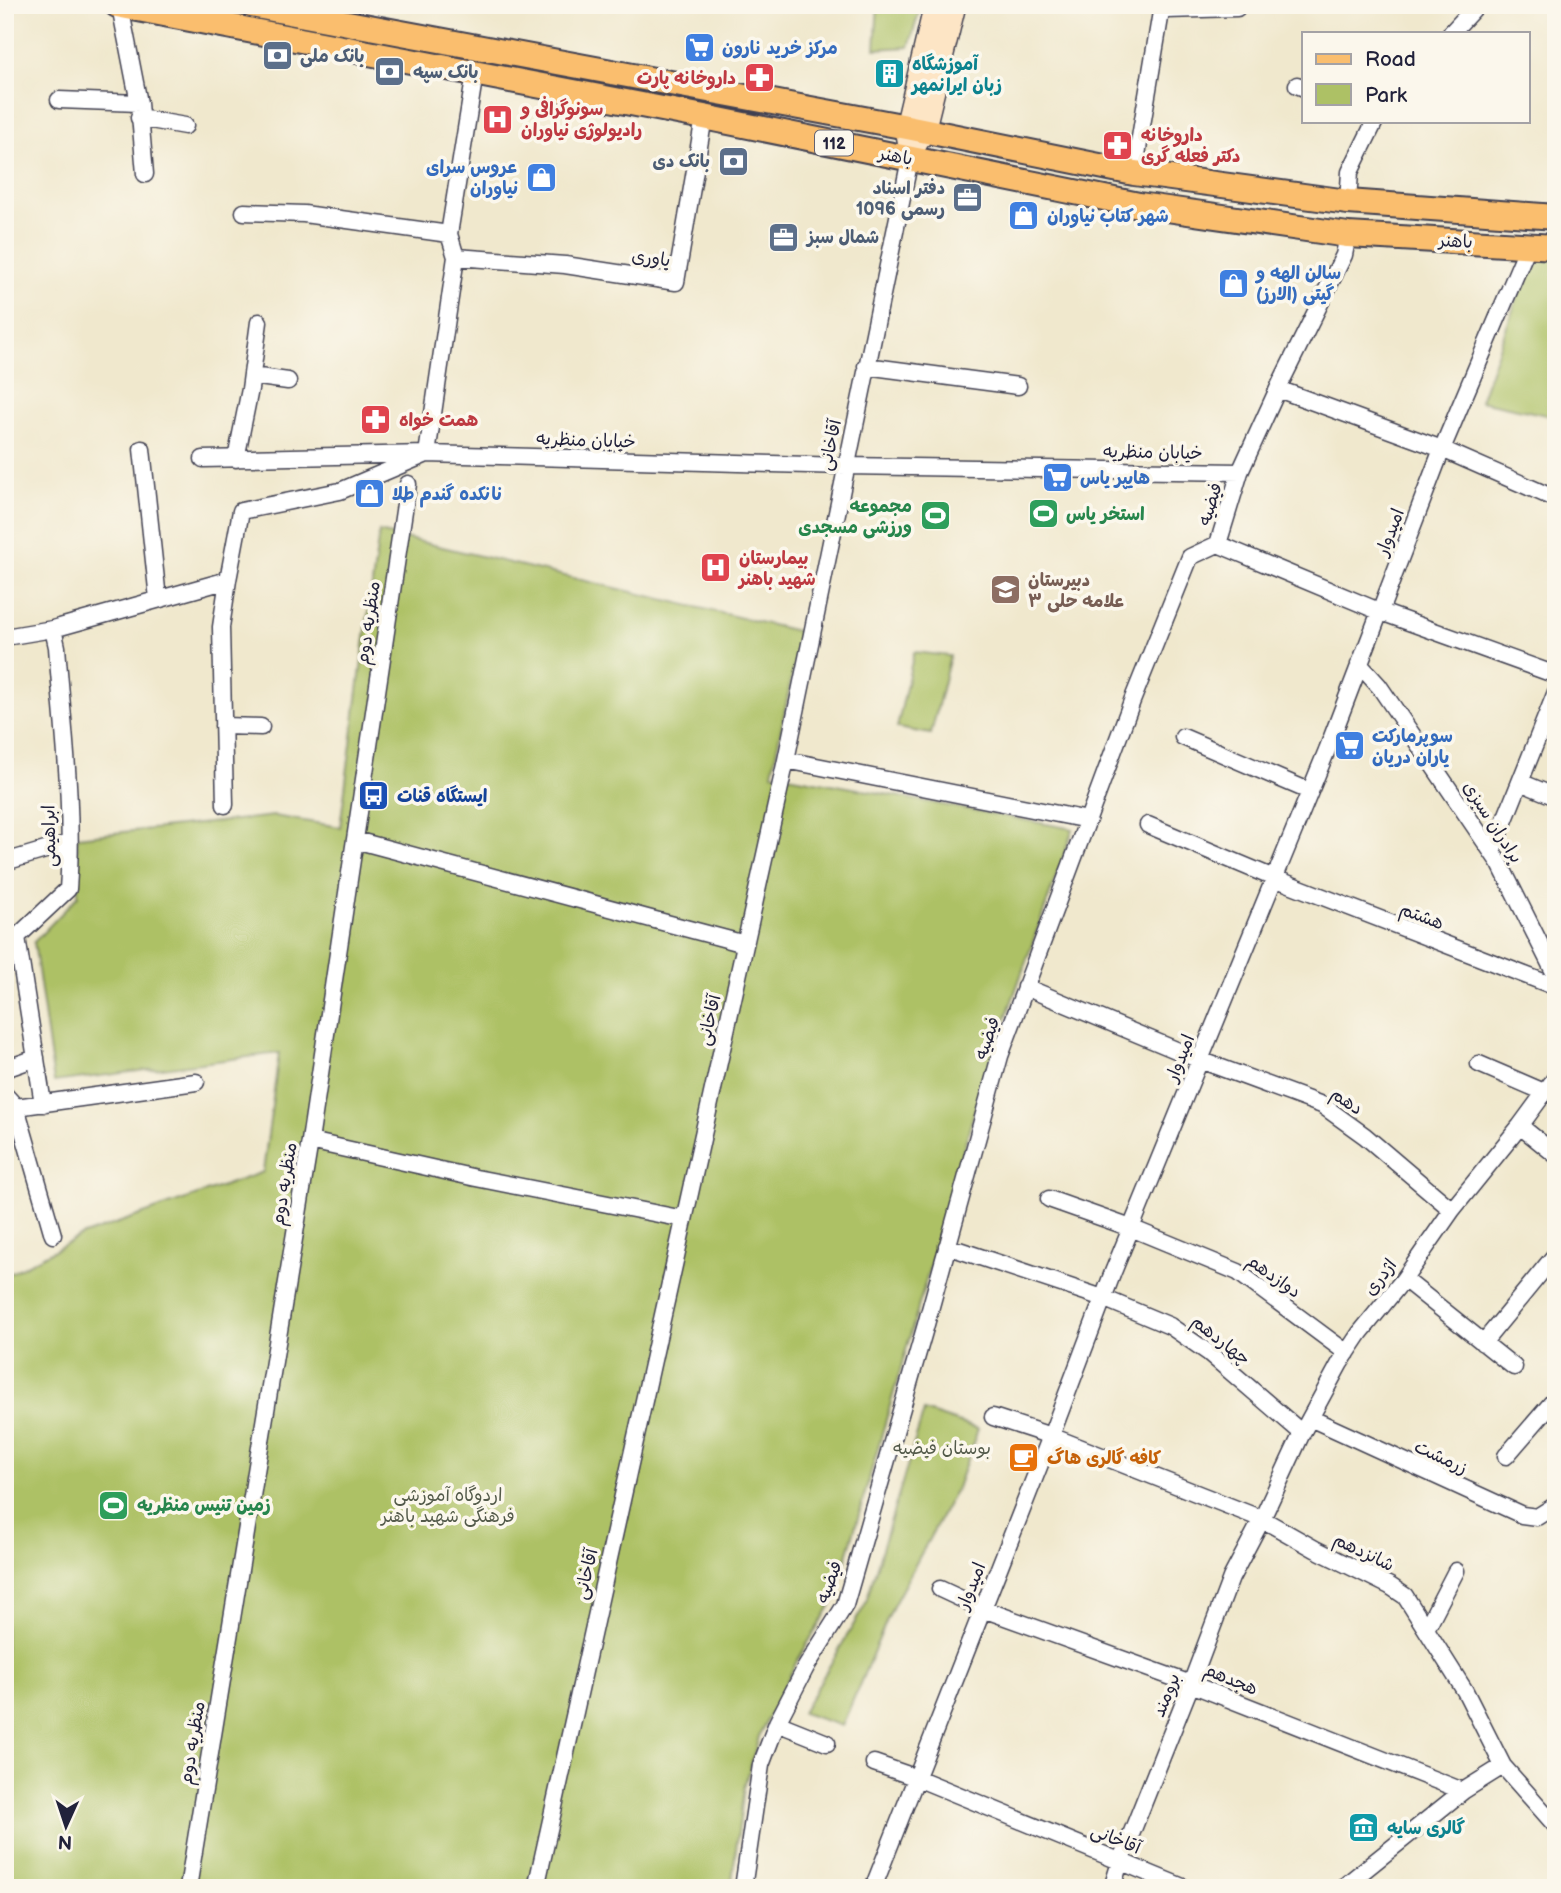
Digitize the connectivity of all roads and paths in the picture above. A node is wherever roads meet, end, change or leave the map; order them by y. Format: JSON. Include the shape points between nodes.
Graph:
{"nodes":[{"id":1,"x":251,"y":5,"type":"edge"},
{"id":2,"x":936,"y":5,"type":"edge"},
{"id":3,"x":954,"y":5,"type":"edge"},
{"id":4,"x":1477,"y":5,"type":"edge"},
{"id":5,"x":119,"y":6,"type":"edge"},
{"id":6,"x":1237,"y":8,"type":"dead end"},
{"id":7,"x":328,"y":13,"type":"edge"},
{"id":8,"x":1452,"y":32,"type":"edge"},
{"id":9,"x":475,"y":73,"type":"junction"},
{"id":10,"x":60,"y":100,"type":"dead end"},
{"id":11,"x":139,"y":111,"type":"junction"},
{"id":12,"x":704,"y":117,"type":"junction"},
{"id":13,"x":1375,"y":122,"type":"edge"},
{"id":14,"x":185,"y":125,"type":"dead end"},
{"id":15,"x":913,"y":142,"type":"junction"},
{"id":16,"x":1134,"y":173,"type":"junction"},
{"id":17,"x":145,"y":174,"type":"dead end"},
{"id":18,"x":1348,"y":202,"type":"junction"},
{"id":19,"x":244,"y":212,"type":"dead end"},
{"id":20,"x":1556,"y":217,"type":"edge"},
{"id":21,"x":449,"y":234,"type":"junction"},
{"id":22,"x":1348,"y":235,"type":"junction"},
{"id":23,"x":1528,"y":246,"type":"junction"},
{"id":24,"x":1556,"y":247,"type":"edge"},
{"id":25,"x":456,"y":257,"type":"junction"},
{"id":26,"x":258,"y":321,"type":"dead end"},
{"id":27,"x":866,"y":366,"type":"junction"},
{"id":28,"x":252,"y":376,"type":"junction"},
{"id":29,"x":288,"y":381,"type":"dead end"},
{"id":30,"x":1018,"y":386,"type":"dead end"},
{"id":31,"x":1278,"y":389,"type":"junction"},
{"id":32,"x":142,"y":449,"type":"dead end"},
{"id":33,"x":1442,"y":450,"type":"junction"},
{"id":34,"x":426,"y":454,"type":"junction"},
{"id":35,"x":203,"y":459,"type":"dead end"},
{"id":36,"x":236,"y":459,"type":"junction"},
{"id":37,"x":845,"y":466,"type":"junction"},
{"id":38,"x":1240,"y":472,"type":"junction"},
{"id":39,"x":408,"y":484,"type":"dead end"},
{"id":40,"x":1556,"y":499,"type":"edge"},
{"id":41,"x":1218,"y":544,"type":"junction"},
{"id":42,"x":228,"y":580,"type":"junction"},
{"id":43,"x":158,"y":599,"type":"junction"},
{"id":44,"x":1381,"y":612,"type":"junction"},
{"id":45,"x":53,"y":629,"type":"junction"},
{"id":46,"x":5,"y":638,"type":"edge"},
{"id":47,"x":1359,"y":664,"type":"junction"},
{"id":48,"x":1556,"y":675,"type":"edge"},
{"id":49,"x":1556,"y":692,"type":"edge"},
{"id":50,"x":223,"y":726,"type":"junction"},
{"id":51,"x":261,"y":727,"type":"dead end"},
{"id":52,"x":1183,"y":737,"type":"dead end"},
{"id":53,"x":786,"y":760,"type":"junction"},
{"id":54,"x":1520,"y":782,"type":"junction"},
{"id":55,"x":1310,"y":791,"type":"junction"},
{"id":56,"x":1556,"y":797,"type":"edge"},
{"id":57,"x":225,"y":805,"type":"dead end"},
{"id":58,"x":1088,"y":820,"type":"junction"},
{"id":59,"x":1148,"y":825,"type":"dead end"},
{"id":60,"x":355,"y":840,"type":"junction"},
{"id":61,"x":69,"y":843,"type":"junction"},
{"id":62,"x":1492,"y":852,"type":"junction"},
{"id":63,"x":5,"y":862,"type":"edge"},
{"id":64,"x":1274,"y":878,"type":"junction"},
{"id":65,"x":745,"y":944,"type":"junction"},
{"id":66,"x":1556,"y":975,"type":"edge"},
{"id":67,"x":1556,"y":987,"type":"edge"},
{"id":68,"x":1025,"y":988,"type":"junction"},
{"id":69,"x":36,"y":1058,"type":"junction"},
{"id":70,"x":1200,"y":1060,"type":"junction"},
{"id":71,"x":1479,"y":1064,"type":"dead end"},
{"id":72,"x":5,"y":1069,"type":"edge"},
{"id":73,"x":1556,"y":1077,"type":"edge"},
{"id":74,"x":196,"y":1082,"type":"dead end"},
{"id":75,"x":1544,"y":1092,"type":"junction"},
{"id":76,"x":10,"y":1101,"type":"edge"},
{"id":77,"x":43,"y":1104,"type":"junction"},
{"id":78,"x":1520,"y":1126,"type":"junction"},
{"id":79,"x":310,"y":1141,"type":"junction"},
{"id":80,"x":1556,"y":1155,"type":"edge"},
{"id":81,"x":1049,"y":1199,"type":"dead end"},
{"id":82,"x":1452,"y":1210,"type":"junction"},
{"id":83,"x":684,"y":1219,"type":"junction"},
{"id":84,"x":1131,"y":1228,"type":"junction"},
{"id":85,"x":54,"y":1235,"type":"dead end"},
{"id":86,"x":947,"y":1246,"type":"junction"},
{"id":87,"x":1556,"y":1254,"type":"edge"},
{"id":88,"x":1404,"y":1279,"type":"junction"},
{"id":89,"x":1103,"y":1298,"type":"junction"},
{"id":90,"x":1483,"y":1343,"type":"junction"},
{"id":91,"x":1347,"y":1353,"type":"junction"},
{"id":92,"x":1514,"y":1367,"type":"dead end"},
{"id":93,"x":1554,"y":1403,"type":"edge"},
{"id":94,"x":993,"y":1417,"type":"dead end"},
{"id":95,"x":1310,"y":1418,"type":"junction"},
{"id":96,"x":1302,"y":1433,"type":"junction"},
{"id":97,"x":1051,"y":1436,"type":"junction"},
{"id":98,"x":1506,"y":1456,"type":"dead end"},
{"id":99,"x":1556,"y":1505,"type":"edge"},
{"id":100,"x":1262,"y":1519,"type":"junction"},
{"id":101,"x":1456,"y":1571,"type":"dead end"},
{"id":102,"x":940,"y":1589,"type":"dead end"},
{"id":103,"x":983,"y":1609,"type":"junction"},
{"id":104,"x":1426,"y":1629,"type":"junction"},
{"id":105,"x":1191,"y":1684,"type":"junction"},
{"id":106,"x":777,"y":1723,"type":"junction"},
{"id":107,"x":827,"y":1743,"type":"dead end"},
{"id":108,"x":874,"y":1763,"type":"dead end"},
{"id":109,"x":1503,"y":1766,"type":"junction"},
{"id":110,"x":917,"y":1778,"type":"junction"},
{"id":111,"x":1463,"y":1791,"type":"junction"},
{"id":112,"x":1556,"y":1826,"type":"edge"},
{"id":113,"x":1120,"y":1862,"type":"junction"},
{"id":114,"x":188,"y":1888,"type":"edge"},
{"id":115,"x":536,"y":1888,"type":"edge"},
{"id":116,"x":743,"y":1888,"type":"edge"},
{"id":117,"x":873,"y":1888,"type":"edge"},
{"id":118,"x":1112,"y":1888,"type":"edge"},
{"id":119,"x":1185,"y":1888,"type":"edge"},
{"id":120,"x":1342,"y":1888,"type":"edge"}],
"edges":[{"from":1,"to":7,"type":"main road","name":"باهنر","number":"112"},
{"from":2,"to":15,"type":"main road"},
{"from":3,"to":15,"type":"main road"},
{"from":4,"to":8,"type":"street"},
{"from":5,"to":9,"type":"main road","name":"باهنر","number":"112"},
{"from":5,"to":11,"type":"street"},
{"from":6,"to":16,"type":"street","via":[[1161,12]]},
{"from":7,"to":15,"type":"main road","name":"باهنر","number":"112"},
{"from":9,"to":12,"type":"main road","name":"باهنر","number":"112"},
{"from":9,"to":21,"type":"street"},
{"from":10,"to":11,"type":"street"},
{"from":11,"to":14,"type":"street"},
{"from":11,"to":17,"type":"street"},
{"from":12,"to":15,"type":"main road","name":"باهنر","number":"112"},
{"from":12,"to":25,"type":"street","name":"یاوری","via":[[676,282],[565,265]]},
{"from":13,"to":18,"type":"street","via":[[1350,172]]},
{"from":15,"to":16,"type":"main road","name":"باهنر","number":"112"},
{"from":15,"to":22,"type":"main road","name":"باهنر","number":"112","via":[[1139,205]]},
{"from":15,"to":27,"type":"street","name":"آقاخانی"},
{"from":16,"to":18,"type":"main road","name":"باهنر","number":"112"},
{"from":18,"to":20,"type":"main road","name":"باهنر","number":"112"},
{"from":18,"to":22,"type":"main road"},
{"from":19,"to":21,"type":"street","via":[[304,214]]},
{"from":21,"to":25,"type":"street"},
{"from":22,"to":23,"type":"main road","name":"باهنر","number":"112"},
{"from":22,"to":31,"type":"street","name":"فیضیه","via":[[1344,255]]},
{"from":23,"to":24,"type":"main road","name":"باهنر","number":"112"},
{"from":23,"to":33,"type":"street","name":"امیدوار"},
{"from":25,"to":34,"type":"street"},
{"from":26,"to":28,"type":"street"},
{"from":27,"to":30,"type":"street"},
{"from":27,"to":37,"type":"street","name":"آقاخانی"},
{"from":28,"to":29,"type":"street"},
{"from":28,"to":36,"type":"street"},
{"from":31,"to":33,"type":"street"},
{"from":31,"to":38,"type":"street","name":"فیضیه"},
{"from":32,"to":43,"type":"street"},
{"from":33,"to":40,"type":"street"},
{"from":33,"to":44,"type":"street","name":"امیدوار"},
{"from":34,"to":36,"type":"street"},
{"from":34,"to":37,"type":"street","name":"خیابان منظریه"},
{"from":34,"to":42,"type":"street","name":"خیابان منظریه","via":[[340,491],[241,511]]},
{"from":35,"to":36,"type":"street"},
{"from":37,"to":38,"type":"street","name":"خیابان منظریه"},
{"from":37,"to":53,"type":"street","name":"آقاخانی"},
{"from":38,"to":41,"type":"street","name":"فیضیه"},
{"from":39,"to":60,"type":"street","name":"منظریه دوم"},
{"from":41,"to":44,"type":"street"},
{"from":41,"to":58,"type":"street","name":"فیضیه","via":[[1190,557]]},
{"from":42,"to":43,"type":"street"},
{"from":42,"to":50,"type":"street","via":[[221,627]]},
{"from":43,"to":45,"type":"street"},
{"from":44,"to":47,"type":"street","name":"امیدوار"},
{"from":44,"to":48,"type":"street"},
{"from":45,"to":46,"type":"street"},
{"from":45,"to":61,"type":"street","name":"ابراهیمی"},
{"from":47,"to":55,"type":"street","name":"امیدوار"},
{"from":47,"to":62,"type":"street","name":"برادران سبزی","via":[[1379,686]]},
{"from":49,"to":54,"type":"street"},
{"from":50,"to":51,"type":"street"},
{"from":50,"to":57,"type":"street"},
{"from":52,"to":55,"type":"street"},
{"from":53,"to":58,"type":"street"},
{"from":53,"to":65,"type":"street","name":"آقاخانی"},
{"from":54,"to":56,"type":"street"},
{"from":54,"to":62,"type":"street"},
{"from":55,"to":64,"type":"street","name":"امیدوار"},
{"from":58,"to":68,"type":"street","name":"فیضیه"},
{"from":59,"to":64,"type":"street","name":"هشتم"},
{"from":60,"to":65,"type":"street"},
{"from":60,"to":79,"type":"street","name":"منظریه دوم"},
{"from":61,"to":63,"type":"street"},
{"from":61,"to":69,"type":"street","name":"ابراهیمی","via":[[68,889],[17,937]]},
{"from":62,"to":66,"type":"street","name":"برادران سبزی"},
{"from":64,"to":67,"type":"street","name":"هشتم"},
{"from":64,"to":70,"type":"street","name":"امیدوار"},
{"from":65,"to":83,"type":"street","name":"آقاخانی"},
{"from":68,"to":70,"type":"street","name":"دهم"},
{"from":68,"to":86,"type":"street","name":"فیضیه","via":[[1000,1056]]},
{"from":69,"to":72,"type":"street"},
{"from":69,"to":77,"type":"street","name":"ابراهیمی"},
{"from":70,"to":82,"type":"street","name":"دهم","via":[[1322,1105]]},
{"from":70,"to":84,"type":"street","name":"امیدوار"},
{"from":71,"to":75,"type":"street"},
{"from":73,"to":75,"type":"street","name":"اژدری"},
{"from":74,"to":77,"type":"street"},
{"from":75,"to":78,"type":"street","name":"اژدری"},
{"from":76,"to":77,"type":"street"},
{"from":76,"to":85,"type":"street"},
{"from":78,"to":80,"type":"street"},
{"from":78,"to":82,"type":"street","name":"اژدری"},
{"from":79,"to":83,"type":"street"},
{"from":79,"to":114,"type":"street","name":"منظریه دوم"},
{"from":81,"to":84,"type":"street","name":"دوازدهم"},
{"from":82,"to":88,"type":"street","name":"اژدری"},
{"from":83,"to":115,"type":"street","name":"آقاخانی"},
{"from":84,"to":89,"type":"street","name":"امیدوار"},
{"from":84,"to":91,"type":"street","name":"دوازدهم","via":[[1238,1272]]},
{"from":86,"to":89,"type":"street","name":"چهاردهم"},
{"from":86,"to":106,"type":"street","name":"فیضیه","via":[[845,1605]]},
{"from":87,"to":90,"type":"street"},
{"from":88,"to":90,"type":"street"},
{"from":88,"to":91,"type":"street","name":"اژدری"},
{"from":89,"to":96,"type":"street","name":"چهاردهم","via":[[1170,1326],[1209,1353]]},
{"from":89,"to":97,"type":"street","name":"امیدوار"},
{"from":90,"to":92,"type":"street"},
{"from":91,"to":95,"type":"street","name":"اژدری"},
{"from":93,"to":98,"type":"street"},
{"from":94,"to":97,"type":"street","name":"شانزدهم"},
{"from":95,"to":96,"type":"street","name":"اژدری"},
{"from":95,"to":99,"type":"street","name":"زرمشت","via":[[1521,1515],[1537,1517]]},
{"from":96,"to":100,"type":"street","name":"اژدری"},
{"from":97,"to":100,"type":"street","name":"شانزدهم"},
{"from":97,"to":103,"type":"street","name":"امیدوار"},
{"from":100,"to":104,"type":"street","name":"شانزدهم","via":[[1405,1596]]},
{"from":100,"to":105,"type":"street","name":"برومند","via":[[1231,1578]]},
{"from":101,"to":104,"type":"street"},
{"from":102,"to":103,"type":"street","name":"هجدهم"},
{"from":103,"to":105,"type":"street","name":"هجدهم"},
{"from":103,"to":110,"type":"street","name":"امیدوار"},
{"from":104,"to":109,"type":"street","name":"شانزدهم","via":[[1465,1690]]},
{"from":105,"to":111,"type":"street","name":"هجدهم"},
{"from":105,"to":113,"type":"street","name":"برومند"},
{"from":106,"to":107,"type":"street"},
{"from":106,"to":116,"type":"street","name":"فیضیه","via":[[761,1765]]},
{"from":108,"to":110,"type":"street","name":"آقاخانی"},
{"from":109,"to":111,"type":"street"},
{"from":109,"to":112,"type":"street","name":"شانزدهم"},
{"from":110,"to":113,"type":"street","name":"آقاخانی"},
{"from":110,"to":117,"type":"street","name":"امیدوار"},
{"from":111,"to":120,"type":"street"},
{"from":113,"to":118,"type":"street","name":"برومند"},
{"from":113,"to":119,"type":"street","name":"آقاخانی"}]}
